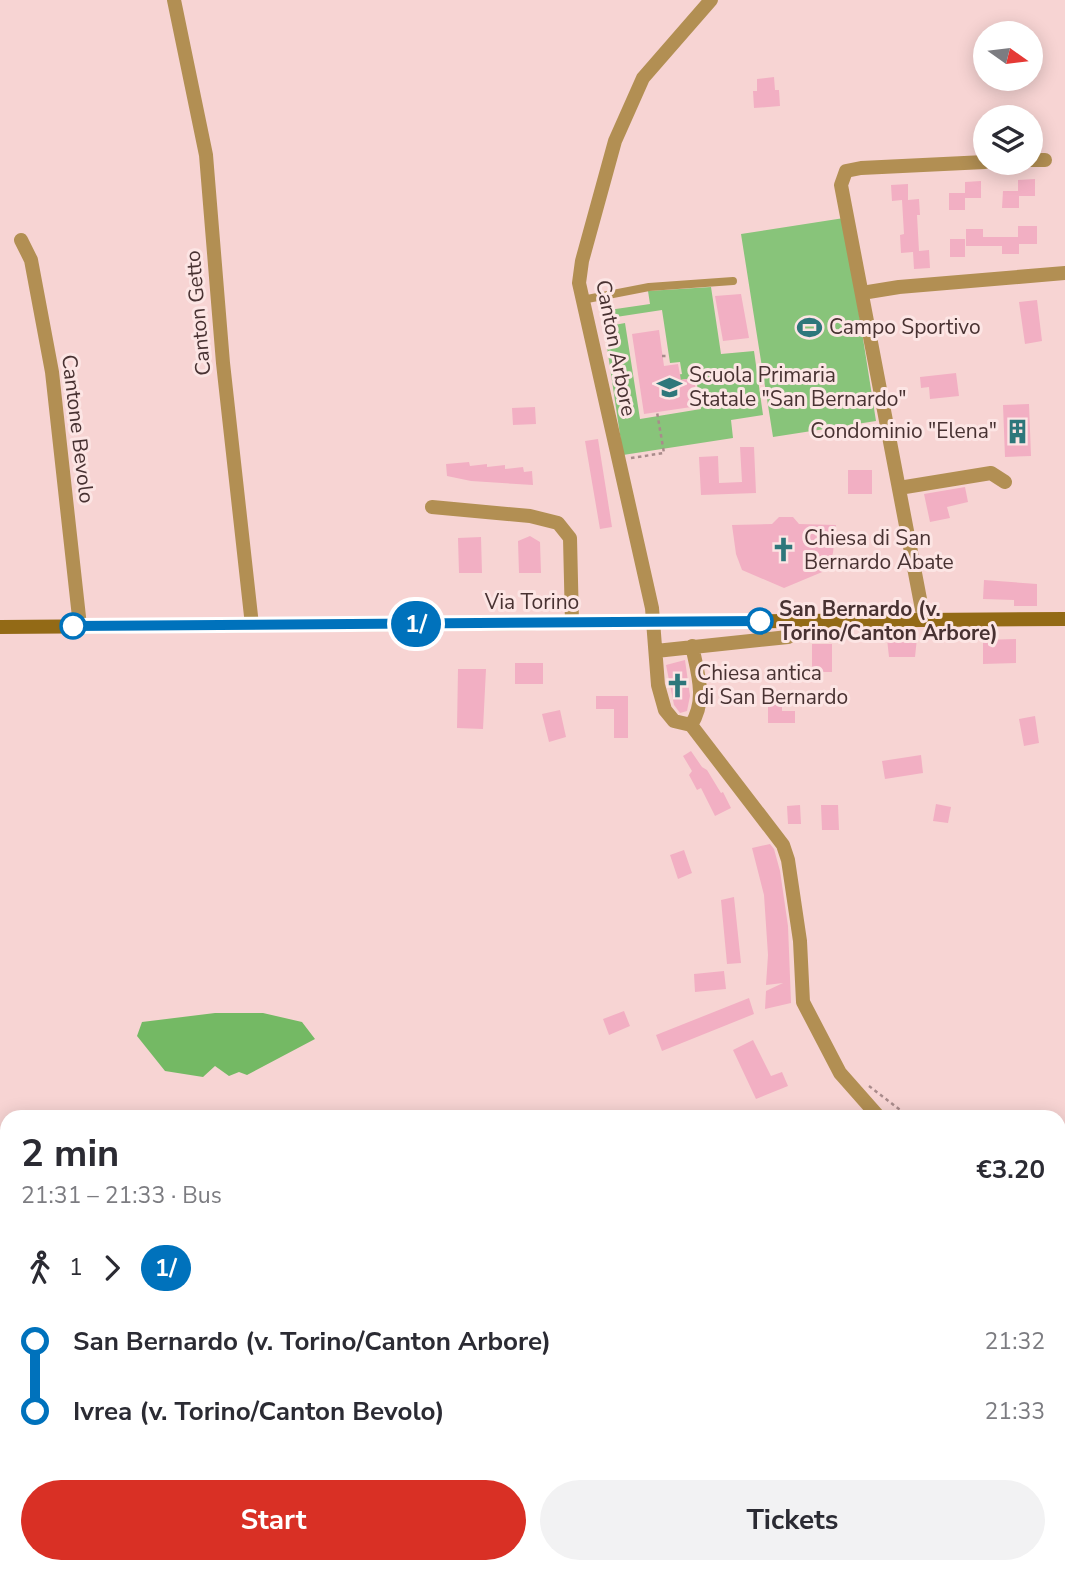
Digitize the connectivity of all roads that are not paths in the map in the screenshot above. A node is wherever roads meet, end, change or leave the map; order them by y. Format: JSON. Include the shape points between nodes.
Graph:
{"nodes":[{"id":1,"x":174,"y":0,"type":"edge"},
{"id":2,"x":711,"y":0,"type":"edge"},
{"id":3,"x":973,"y":162,"type":"edge"},
{"id":4,"x":21,"y":240,"type":"dead end"},
{"id":5,"x":1065,"y":274,"type":"edge"},
{"id":6,"x":733,"y":281,"type":"dead end"},
{"id":7,"x":862,"y":293,"type":"junction"},
{"id":8,"x":582,"y":300,"type":"junction"},
{"id":9,"x":1005,"y":482,"type":"dead end"},
{"id":10,"x":899,"y":488,"type":"junction"},
{"id":11,"x":432,"y":508,"type":"dead end"},
{"id":12,"x":1065,"y":619,"type":"edge"},
{"id":13,"x":924,"y":620,"type":"junction"},
{"id":14,"x":797,"y":621,"type":"junction"},
{"id":15,"x":572,"y":622,"type":"junction"},
{"id":16,"x":253,"y":625,"type":"junction"},
{"id":17,"x":80,"y":626,"type":"junction"},
{"id":18,"x":0,"y":627,"type":"edge"},
{"id":19,"x":692,"y":646,"type":"junction"},
{"id":20,"x":656,"y":651,"type":"junction"},
{"id":21,"x":691,"y":725,"type":"junction"},
{"id":22,"x":873,"y":1110,"type":"edge"}],
"edges":[{"from":1,"to":16,"type":"street","name":"Canton Getto","via":[[206,155],[223,363]]},
{"from":2,"to":8,"type":"street","name":"Canton Arbore","via":[[643,78],[615,141],[582,261]]},
{"from":3,"to":7,"type":"street","via":[[846,171],[841,185]]},
{"from":4,"to":17,"type":"street","name":"Cantone Bevolo","via":[[31,260],[52,372]]},
{"from":5,"to":7,"type":"street"},
{"from":6,"to":8,"type":"lane","via":[[649,287]]},
{"from":7,"to":10,"type":"street"},
{"from":8,"to":20,"type":"street","name":"Canton Arbore","via":[[652,608]]},
{"from":9,"to":10,"type":"street","via":[[991,473]]},
{"from":10,"to":13,"type":"street"},
{"from":11,"to":15,"type":"street","via":[[530,516],[558,523],[570,538]]},
{"from":12,"to":13,"type":"street","name":"Via Torino"},
{"from":13,"to":14,"type":"street","name":"Via Torino"},
{"from":14,"to":15,"type":"street","name":"Via Torino"},
{"from":14,"to":19,"type":"street","via":[[796,632],[788,637]]},
{"from":15,"to":16,"type":"street","name":"Via Torino"},
{"from":16,"to":17,"type":"street","name":"Via Torino"},
{"from":17,"to":18,"type":"street","name":"Via Torino"},
{"from":19,"to":20,"type":"street"},
{"from":19,"to":21,"type":"street","via":[[702,697]]},
{"from":20,"to":21,"type":"street","name":"Canton Arbore","via":[[657,685],[665,710],[674,721]]},
{"from":21,"to":22,"type":"street","via":[[783,845],[800,941],[803,1002],[840,1073]]}]}
